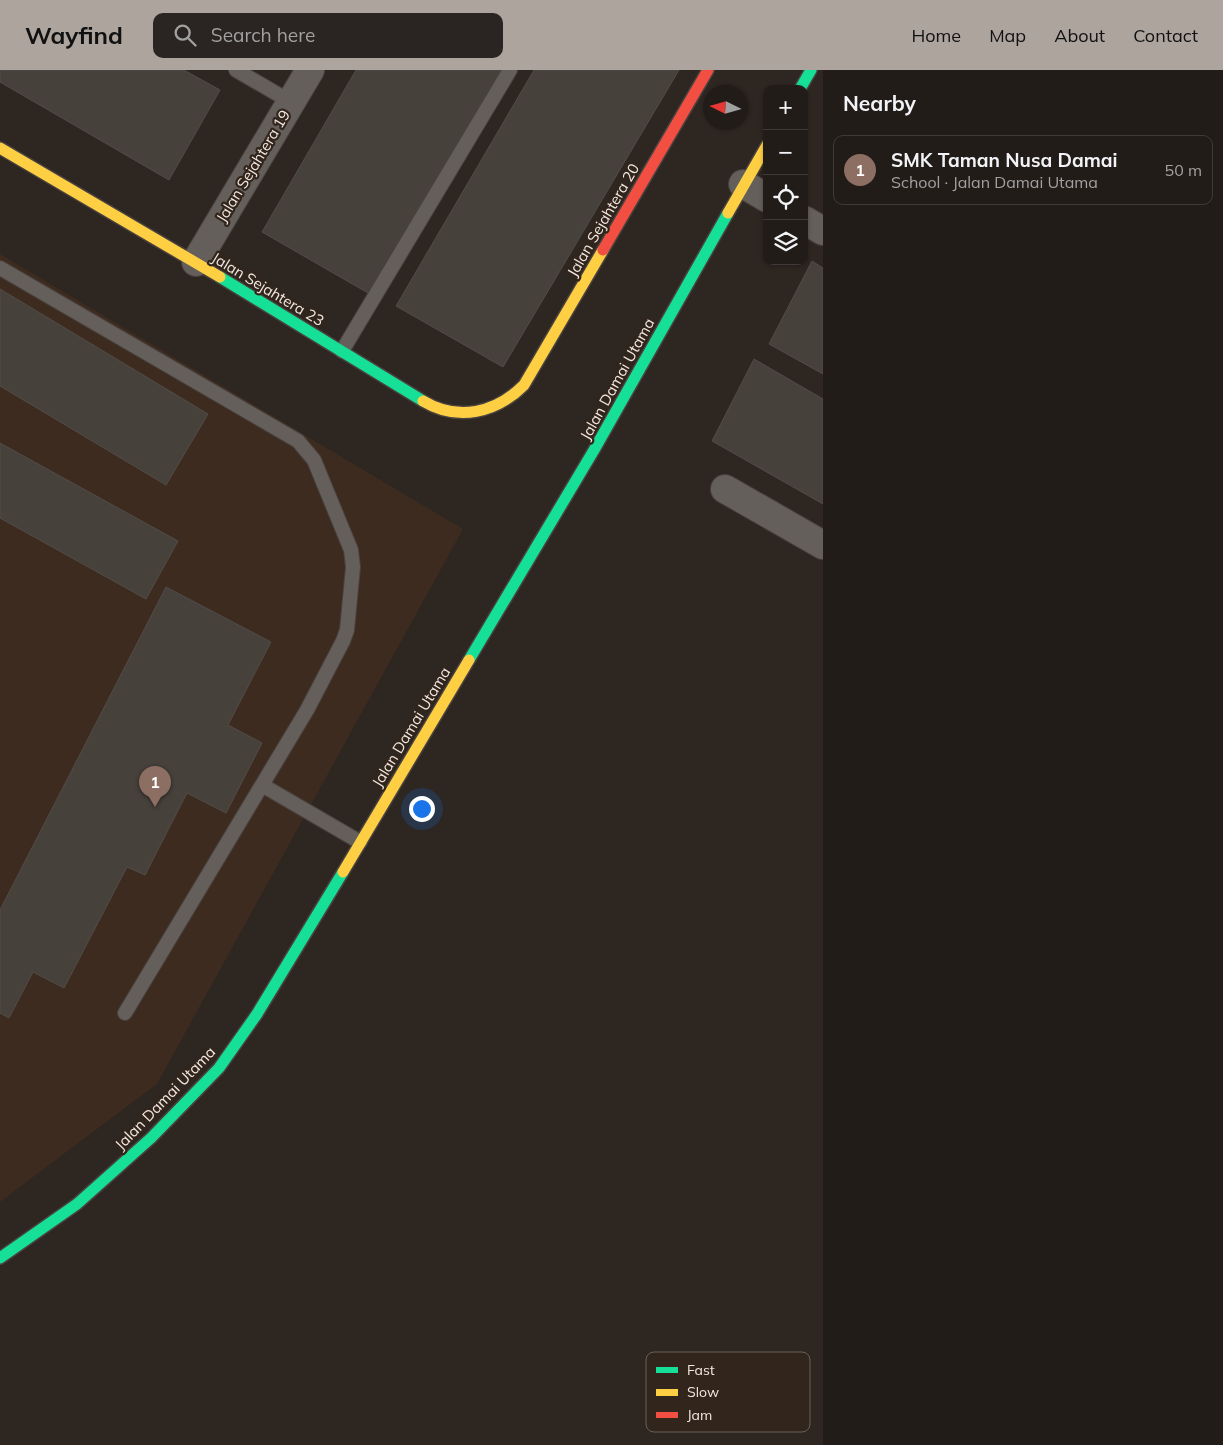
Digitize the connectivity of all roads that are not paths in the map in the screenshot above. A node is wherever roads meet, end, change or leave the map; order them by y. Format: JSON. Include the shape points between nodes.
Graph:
{"nodes":[{"id":1,"x":236,"y":70,"type":"edge"},
{"id":2,"x":310,"y":70,"type":"edge"},
{"id":3,"x":510,"y":70,"type":"edge"},
{"id":4,"x":708,"y":70,"type":"edge"},
{"id":5,"x":811,"y":70,"type":"edge"},
{"id":6,"x":802,"y":85,"type":"edge"},
{"id":7,"x":292,"y":102,"type":"junction"},
{"id":8,"x":0,"y":148,"type":"edge"},
{"id":9,"x":763,"y":152,"type":"edge"},
{"id":10,"x":744,"y":184,"type":"junction"},
{"id":11,"x":763,"y":196,"type":"edge"},
{"id":12,"x":808,"y":222,"type":"edge"},
{"id":13,"x":823,"y":231,"type":"edge"},
{"id":14,"x":196,"y":262,"type":"junction"},
{"id":15,"x":0,"y":268,"type":"edge"},
{"id":16,"x":342,"y":351,"type":"junction"},
{"id":17,"x":524,"y":385,"type":"joint"},
{"id":18,"x":725,"y":489,"type":"dead end"},
{"id":19,"x":823,"y":545,"type":"edge"},
{"id":20,"x":262,"y":785,"type":"junction"},
{"id":21,"x":360,"y":842,"type":"junction"},
{"id":22,"x":125,"y":1013,"type":"dead end"},
{"id":23,"x":0,"y":1258,"type":"edge"}],
"edges":[{"from":1,"to":7,"type":"lane"},
{"from":2,"to":7,"type":"street","name":"Jalan Sejahtera 19"},
{"from":3,"to":16,"type":"lane"},
{"from":4,"to":17,"type":"street","name":"Jalan Sejahtera 20"},
{"from":5,"to":6,"type":"street"},
{"from":7,"to":14,"type":"street","name":"Jalan Sejahtera 19"},
{"from":8,"to":14,"type":"street","name":"Jalan Sejahtera 23"},
{"from":9,"to":10,"type":"street","name":"Jalan Damai Utama"},
{"from":10,"to":11,"type":"street"},
{"from":10,"to":21,"type":"street","name":"Jalan Damai Utama","via":[[594,450]]},
{"from":12,"to":13,"type":"street"},
{"from":14,"to":16,"type":"street","name":"Jalan Sejahtera 23"},
{"from":15,"to":20,"type":"lane","via":[[298,441],[314,460],[352,550],[347,630],[307,710]]},
{"from":16,"to":17,"type":"street","name":"Jalan Sejahtera 23","via":[[428,404],[451,412],[476,412],[499,405]]},
{"from":18,"to":19,"type":"street"},
{"from":20,"to":21,"type":"lane"},
{"from":20,"to":22,"type":"lane"},
{"from":21,"to":23,"type":"street","name":"Jalan Damai Utama","via":[[287,967],[219,1068],[151,1138],[77,1204]]}]}
